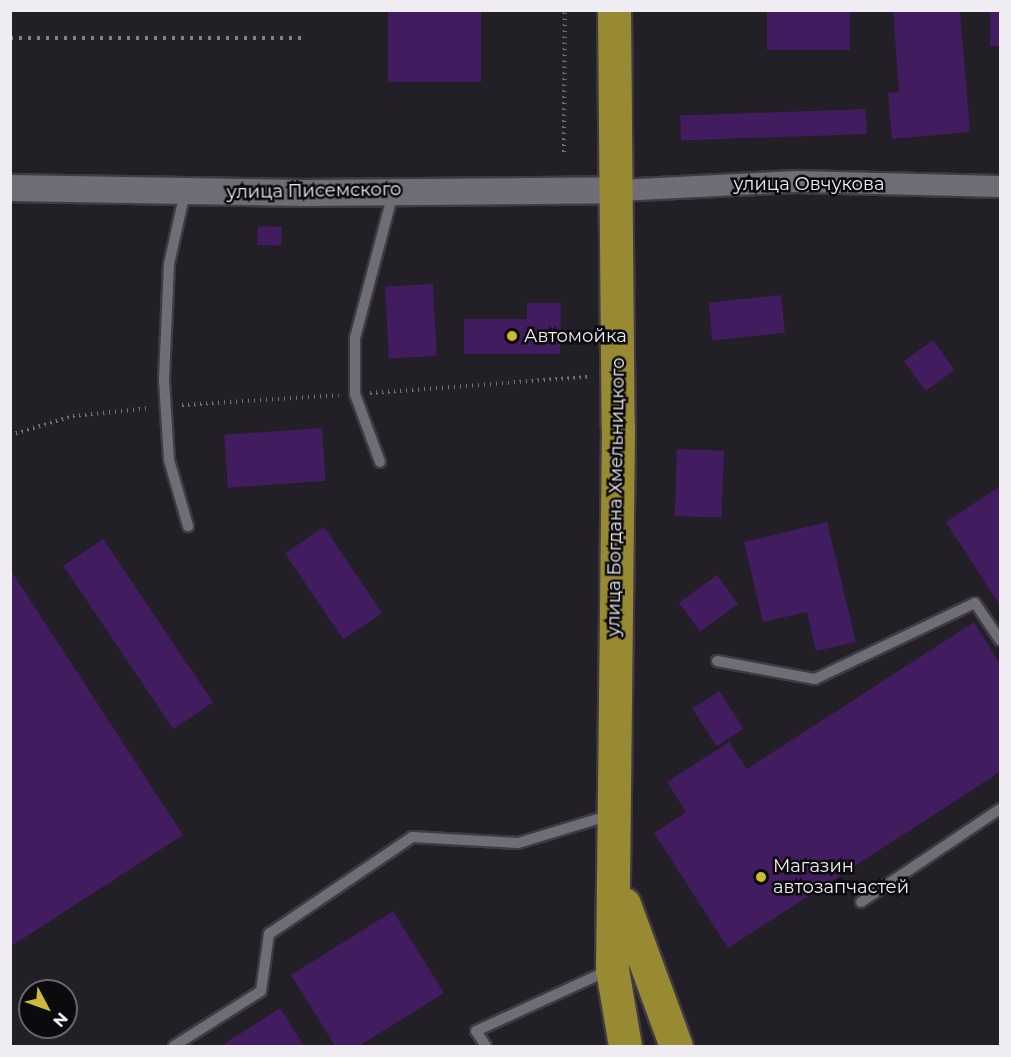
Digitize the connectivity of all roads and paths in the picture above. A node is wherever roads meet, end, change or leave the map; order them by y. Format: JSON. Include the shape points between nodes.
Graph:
{"nodes":[{"id":1,"x":565,"y":10,"type":"edge"},
{"id":2,"x":614,"y":10,"type":"edge"},
{"id":3,"x":564,"y":152,"type":"dead end"},
{"id":4,"x":1000,"y":186,"type":"edge"},
{"id":5,"x":10,"y":188,"type":"edge"},
{"id":6,"x":394,"y":190,"type":"junction"},
{"id":7,"x":618,"y":190,"type":"junction"},
{"id":8,"x":185,"y":192,"type":"junction"},
{"id":9,"x":618,"y":375,"type":"junction"},
{"id":10,"x":355,"y":394,"type":"junction"},
{"id":11,"x":166,"y":406,"type":"junction"},
{"id":12,"x":10,"y":435,"type":"edge"},
{"id":13,"x":380,"y":462,"type":"dead end"},
{"id":14,"x":188,"y":526,"type":"dead end"},
{"id":15,"x":1000,"y":640,"type":"edge"},
{"id":16,"x":717,"y":661,"type":"dead end"},
{"id":17,"x":1000,"y":809,"type":"edge"},
{"id":18,"x":611,"y":815,"type":"junction"},
{"id":19,"x":616,"y":876,"type":"junction"},
{"id":20,"x":861,"y":902,"type":"dead end"},
{"id":21,"x":612,"y":969,"type":"junction"},
{"id":22,"x":174,"y":1047,"type":"edge"},
{"id":23,"x":486,"y":1047,"type":"edge"},
{"id":24,"x":624,"y":1047,"type":"edge"},
{"id":25,"x":676,"y":1047,"type":"edge"}],
"edges":[{"from":1,"to":3,"type":"path"},
{"from":2,"to":7,"type":"highway","name":"улица Богдана Хмельницкого"},
{"from":4,"to":7,"type":"street","name":"улица Овчукова","via":[[796,181]]},
{"from":5,"to":8,"type":"street","name":"улица Писемского"},
{"from":6,"to":7,"type":"street","name":"улица Писемского"},
{"from":6,"to":8,"type":"street","name":"улица Писемского"},
{"from":6,"to":10,"type":"lane","via":[[355,338]]},
{"from":7,"to":9,"type":"highway","name":"улица Богдана Хмельницкого"},
{"from":8,"to":11,"type":"lane","via":[[169,264]]},
{"from":9,"to":10,"type":"path"},
{"from":9,"to":18,"type":"highway","name":"улица Богдана Хмельницкого"},
{"from":10,"to":11,"type":"path"},
{"from":10,"to":13,"type":"lane"},
{"from":11,"to":12,"type":"path","via":[[73,416]]},
{"from":11,"to":14,"type":"lane","via":[[169,460]]},
{"from":15,"to":16,"type":"lane","via":[[975,603],[815,679]]},
{"from":17,"to":20,"type":"lane"},
{"from":18,"to":19,"type":"highway","name":"улица Богдана Хмельницкого"},
{"from":18,"to":22,"type":"lane","via":[[518,843],[412,837],[269,934],[261,991]]},
{"from":19,"to":21,"type":"highway","name":"улица Богдана Хмельницкого"},
{"from":19,"to":25,"type":"highway","name":"улица Богдана Хмельницкого","via":[[641,960]]},
{"from":21,"to":23,"type":"lane","via":[[476,1031]]},
{"from":21,"to":24,"type":"highway","name":"улица Богдана Хмельницкого"}]}
